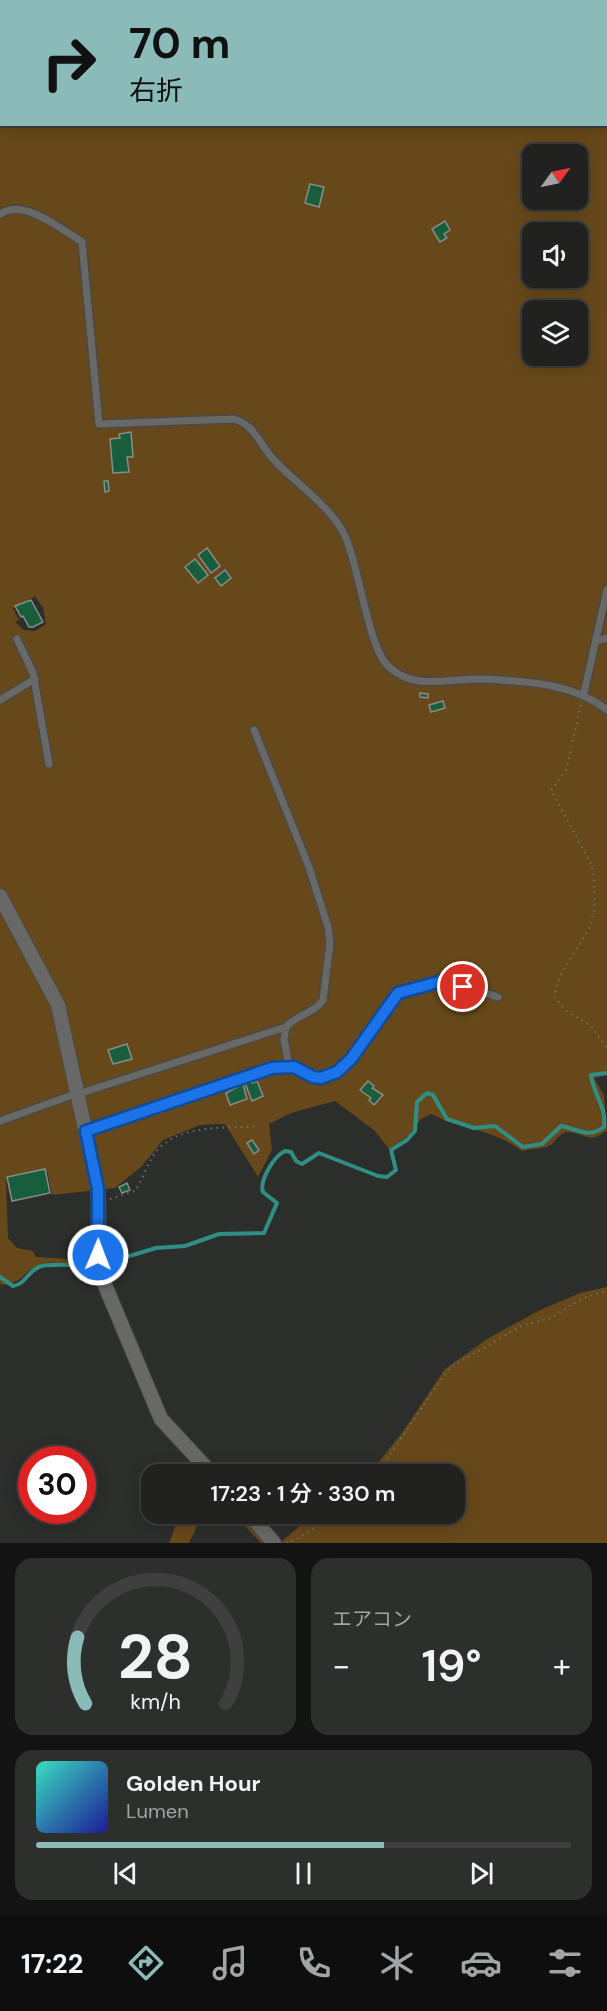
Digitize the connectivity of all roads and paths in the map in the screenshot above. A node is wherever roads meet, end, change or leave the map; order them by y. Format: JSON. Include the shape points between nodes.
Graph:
{"nodes":[{"id":1,"x":0,"y":214,"type":"edge"},
{"id":2,"x":607,"y":590,"type":"edge"},
{"id":3,"x":607,"y":638,"type":"edge"},
{"id":4,"x":17,"y":639,"type":"dead end"},
{"id":5,"x":596,"y":642,"type":"junction"},
{"id":6,"x":35,"y":679,"type":"junction"},
{"id":7,"x":584,"y":693,"type":"junction"},
{"id":8,"x":0,"y":700,"type":"edge"},
{"id":9,"x":607,"y":710,"type":"edge"},
{"id":10,"x":254,"y":730,"type":"dead end"},
{"id":11,"x":49,"y":764,"type":"dead end"},
{"id":12,"x":0,"y":896,"type":"edge"},
{"id":13,"x":498,"y":998,"type":"dead end"},
{"id":14,"x":286,"y":1027,"type":"junction"},
{"id":15,"x":607,"y":1048,"type":"edge"},
{"id":16,"x":289,"y":1066,"type":"junction"},
{"id":17,"x":78,"y":1093,"type":"junction"},
{"id":18,"x":0,"y":1121,"type":"edge"},
{"id":19,"x":257,"y":1126,"type":"dead end"},
{"id":20,"x":86,"y":1131,"type":"junction"},
{"id":21,"x":98,"y":1200,"type":"junction"},
{"id":22,"x":607,"y":1291,"type":"edge"},
{"id":23,"x":203,"y":1464,"type":"edge"},
{"id":24,"x":384,"y":1464,"type":"edge"},
{"id":25,"x":258,"y":1524,"type":"edge"},
{"id":26,"x":320,"y":1524,"type":"edge"},
{"id":27,"x":274,"y":1543,"type":"edge"},
{"id":28,"x":286,"y":1543,"type":"edge"}],
"edges":[{"from":1,"to":7,"type":"lane","via":[[18,209],[34,213],[82,242],[99,424],[234,419],[249,426],[272,458],[342,530],[376,645],[394,671],[404,678],[424,682],[480,679]]},
{"from":2,"to":5,"type":"lane"},
{"from":3,"to":5,"type":"lane"},
{"from":4,"to":6,"type":"lane"},
{"from":5,"to":7,"type":"lane"},
{"from":6,"to":8,"type":"lane"},
{"from":6,"to":11,"type":"lane"},
{"from":7,"to":9,"type":"lane"},
{"from":7,"to":15,"type":"path","via":[[566,770],[551,790],[591,864],[591,916],[587,930],[568,958],[555,997],[565,1010],[591,1026]]},
{"from":10,"to":14,"type":"lane","via":[[309,867],[330,943],[323,1000]]},
{"from":12,"to":17,"type":"street","via":[[55,996]]},
{"from":13,"to":16,"type":"lane","via":[[446,981],[401,990],[351,1059],[337,1072],[313,1077]]},
{"from":14,"to":16,"type":"lane"},
{"from":14,"to":17,"type":"lane"},
{"from":16,"to":20,"type":"lane","via":[[226,1083]]},
{"from":17,"to":18,"type":"lane"},
{"from":17,"to":20,"type":"street"},
{"from":19,"to":21,"type":"path","via":[[192,1131],[162,1145],[135,1191],[121,1198]]},
{"from":20,"to":21,"type":"street"},
{"from":21,"to":23,"type":"street","via":[[99,1271],[161,1419]]},
{"from":22,"to":24,"type":"path","via":[[583,1298],[551,1318],[521,1326],[453,1366]]},
{"from":25,"to":27,"type":"street"},
{"from":26,"to":28,"type":"path"}]}
